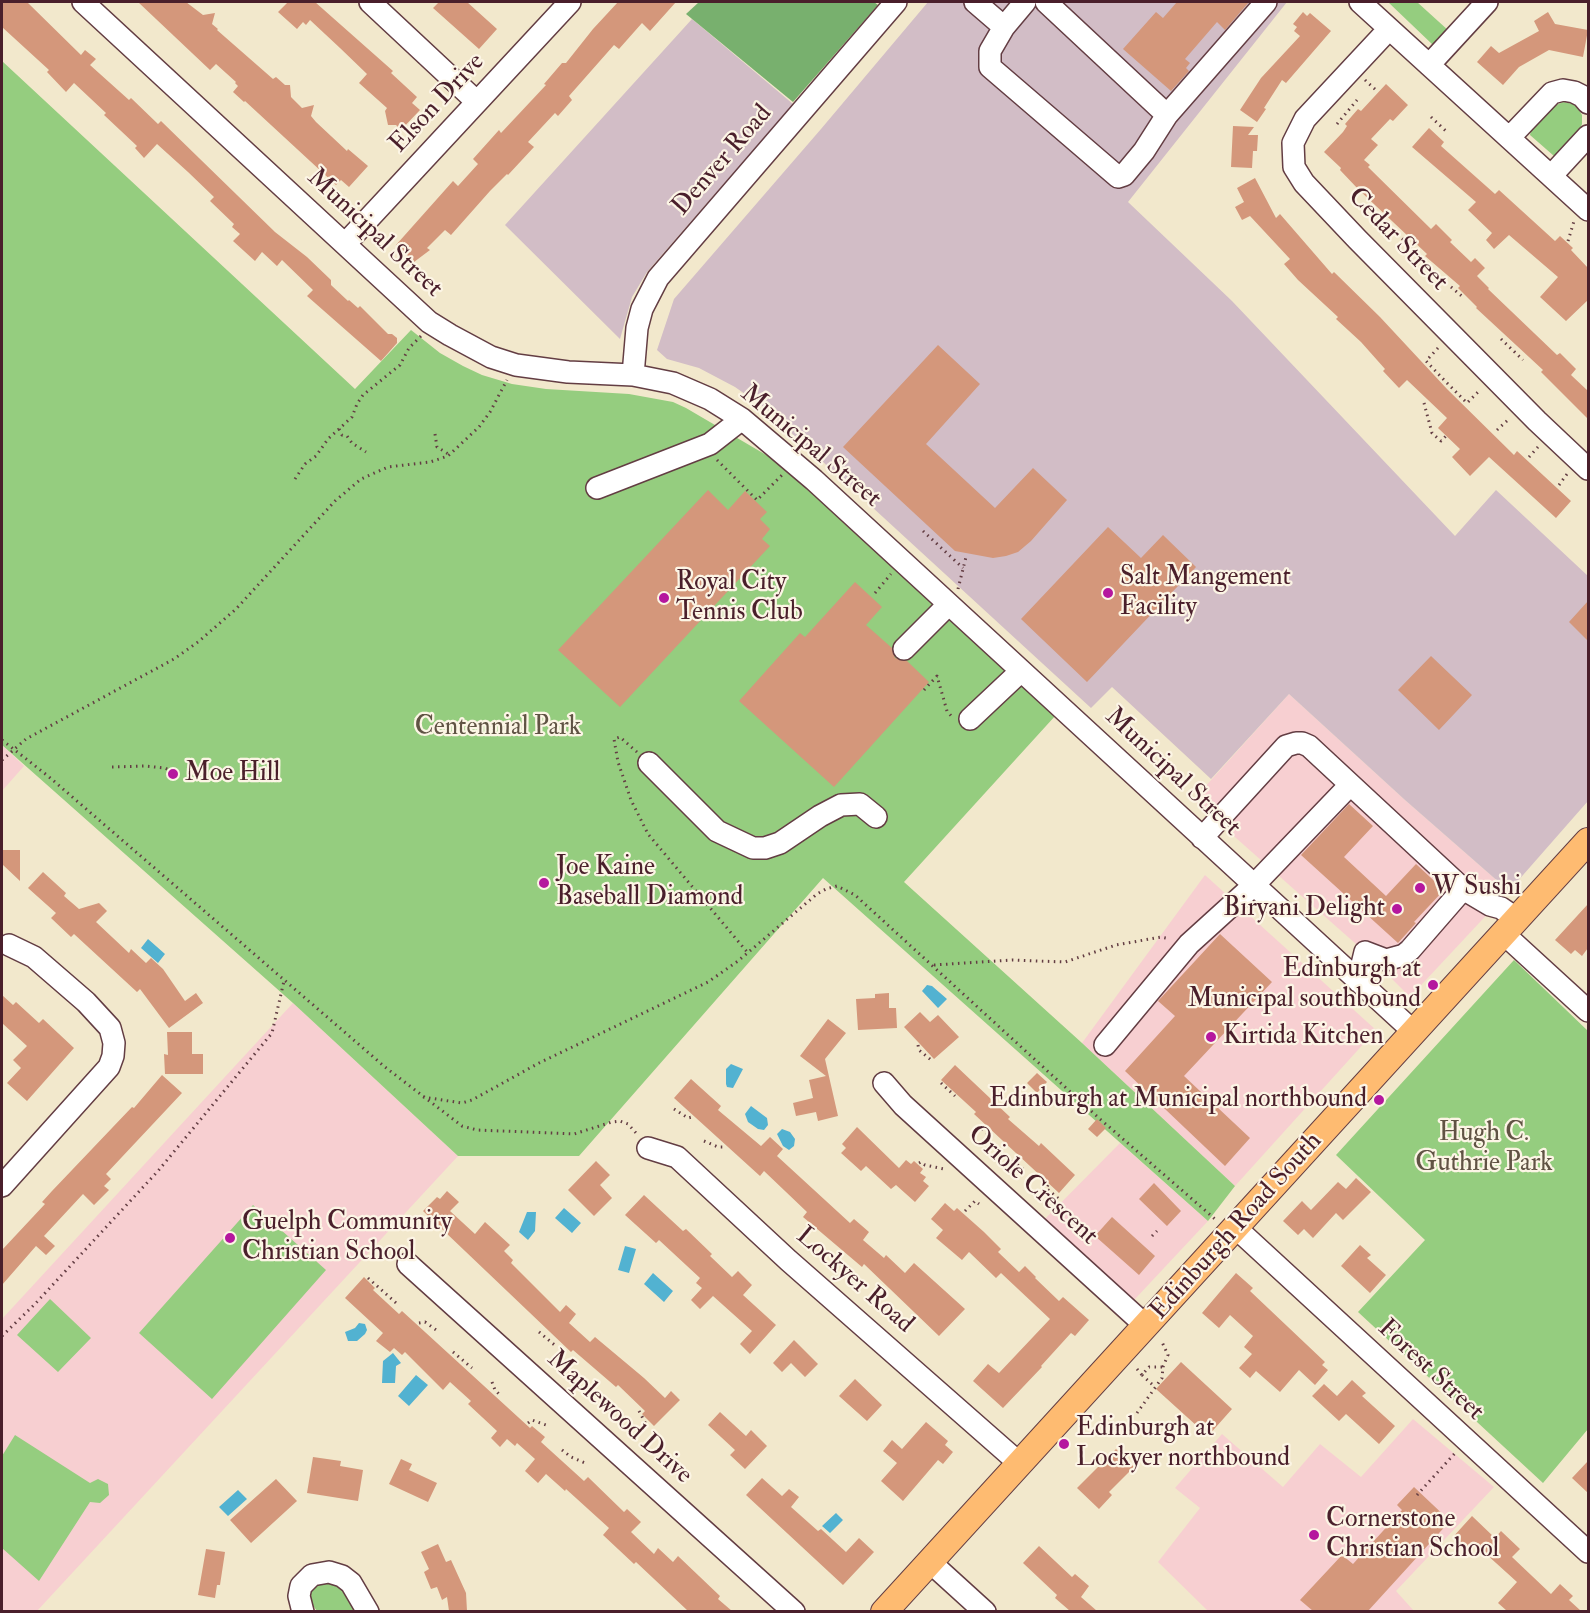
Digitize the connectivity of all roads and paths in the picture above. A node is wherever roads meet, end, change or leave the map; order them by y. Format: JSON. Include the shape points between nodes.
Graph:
{"nodes":[{"id":1,"x":83,"y":2,"type":"edge"},
{"id":2,"x":370,"y":2,"type":"edge"},
{"id":3,"x":570,"y":2,"type":"edge"},
{"id":4,"x":896,"y":2,"type":"edge"},
{"id":5,"x":975,"y":2,"type":"edge"},
{"id":6,"x":1025,"y":2,"type":"edge"},
{"id":7,"x":1046,"y":2,"type":"edge"},
{"id":8,"x":1266,"y":2,"type":"edge"},
{"id":9,"x":1487,"y":2,"type":"edge"},
{"id":10,"x":1366,"y":4,"type":"edge"},
{"id":11,"x":1004,"y":27,"type":"junction"},
{"id":12,"x":1389,"y":29,"type":"junction"},
{"id":13,"x":1429,"y":65,"type":"junction"},
{"id":14,"x":1365,"y":80,"type":"dead end"},
{"id":15,"x":1376,"y":90,"type":"dead end"},
{"id":16,"x":1357,"y":100,"type":"dead end"},
{"id":17,"x":477,"y":102,"type":"junction"},
{"id":18,"x":1588,"y":103,"type":"edge"},
{"id":19,"x":1167,"y":115,"type":"junction"},
{"id":20,"x":1431,"y":117,"type":"dead end"},
{"id":21,"x":1337,"y":124,"type":"dead end"},
{"id":22,"x":1447,"y":132,"type":"dead end"},
{"id":23,"x":1588,"y":136,"type":"edge"},
{"id":24,"x":1510,"y":137,"type":"junction"},
{"id":25,"x":1551,"y":176,"type":"junction"},
{"id":26,"x":1581,"y":216,"type":"edge"},
{"id":27,"x":1398,"y":234,"type":"dead end"},
{"id":28,"x":1568,"y":241,"type":"dead end"},
{"id":29,"x":346,"y":243,"type":"junction"},
{"id":30,"x":1413,"y":250,"type":"dead end"},
{"id":31,"x":1451,"y":287,"type":"dead end"},
{"id":32,"x":1464,"y":298,"type":"dead end"},
{"id":33,"x":421,"y":335,"type":"dead end"},
{"id":34,"x":1501,"y":339,"type":"dead end"},
{"id":35,"x":1438,"y":348,"type":"dead end"},
{"id":36,"x":1523,"y":360,"type":"dead end"},
{"id":37,"x":516,"y":365,"type":"junction"},
{"id":38,"x":633,"y":375,"type":"junction"},
{"id":39,"x":1480,"y":390,"type":"dead end"},
{"id":40,"x":1424,"y":404,"type":"dead end"},
{"id":41,"x":742,"y":419,"type":"junction"},
{"id":42,"x":1509,"y":419,"type":"dead end"},
{"id":43,"x":339,"y":429,"type":"junction"},
{"id":44,"x":1497,"y":430,"type":"dead end"},
{"id":45,"x":435,"y":434,"type":"dead end"},
{"id":46,"x":1446,"y":436,"type":"dead end"},
{"id":47,"x":703,"y":447,"type":"junction"},
{"id":48,"x":1538,"y":447,"type":"dead end"},
{"id":49,"x":366,"y":452,"type":"dead end"},
{"id":50,"x":450,"y":455,"type":"junction"},
{"id":51,"x":1528,"y":457,"type":"dead end"},
{"id":52,"x":794,"y":463,"type":"junction"},
{"id":53,"x":1588,"y":469,"type":"edge"},
{"id":54,"x":1567,"y":474,"type":"dead end"},
{"id":55,"x":295,"y":479,"type":"dead end"},
{"id":56,"x":1558,"y":485,"type":"dead end"},
{"id":57,"x":597,"y":488,"type":"dead end"},
{"id":58,"x":923,"y":531,"type":"dead end"},
{"id":59,"x":966,"y":557,"type":"dead end"},
{"id":60,"x":963,"y":568,"type":"junction"},
{"id":61,"x":891,"y":574,"type":"dead end"},
{"id":62,"x":875,"y":592,"type":"dead end"},
{"id":63,"x":953,"y":598,"type":"junction"},
{"id":64,"x":903,"y":649,"type":"dead end"},
{"id":65,"x":1021,"y":672,"type":"junction"},
{"id":66,"x":924,"y":690,"type":"dead end"},
{"id":67,"x":963,"y":720,"type":"joint"},
{"id":68,"x":2,"y":740,"type":"edge"},
{"id":69,"x":14,"y":750,"type":"junction"},
{"id":70,"x":2,"y":760,"type":"edge"},
{"id":71,"x":649,"y":763,"type":"joint"},
{"id":72,"x":112,"y":767,"type":"dead end"},
{"id":73,"x":171,"y":771,"type":"dead end"},
{"id":74,"x":1350,"y":785,"type":"junction"},
{"id":75,"x":876,"y":816,"type":"dead end"},
{"id":76,"x":1202,"y":838,"type":"junction"},
{"id":77,"x":1588,"y":842,"type":"edge"},
{"id":78,"x":1254,"y":885,"type":"junction"},
{"id":79,"x":1463,"y":889,"type":"junction"},
{"id":80,"x":1510,"y":927,"type":"junction"},
{"id":81,"x":1189,"y":944,"type":"junction"},
{"id":82,"x":9,"y":945,"type":"dead end"},
{"id":83,"x":748,"y":953,"type":"junction"},
{"id":84,"x":933,"y":965,"type":"junction"},
{"id":85,"x":284,"y":981,"type":"junction"},
{"id":86,"x":1358,"y":981,"type":"junction"},
{"id":87,"x":1588,"y":1011,"type":"edge"},
{"id":88,"x":1414,"y":1032,"type":"junction"},
{"id":89,"x":918,"y":1045,"type":"dead end"},
{"id":90,"x":1105,"y":1045,"type":"dead end"},
{"id":91,"x":931,"y":1060,"type":"dead end"},
{"id":92,"x":884,"y":1083,"type":"dead end"},
{"id":93,"x":941,"y":1083,"type":"dead end"},
{"id":94,"x":955,"y":1096,"type":"dead end"},
{"id":95,"x":423,"y":1097,"type":"junction"},
{"id":96,"x":674,"y":1109,"type":"dead end"},
{"id":97,"x":692,"y":1117,"type":"dead end"},
{"id":98,"x":982,"y":1129,"type":"dead end"},
{"id":99,"x":991,"y":1137,"type":"dead end"},
{"id":100,"x":704,"y":1141,"type":"dead end"},
{"id":101,"x":725,"y":1147,"type":"dead end"},
{"id":102,"x":648,"y":1148,"type":"joint"},
{"id":103,"x":1017,"y":1156,"type":"dead end"},
{"id":104,"x":919,"y":1163,"type":"dead end"},
{"id":105,"x":944,"y":1169,"type":"dead end"},
{"id":106,"x":1024,"y":1170,"type":"dead end"},
{"id":107,"x":1048,"y":1185,"type":"dead end"},
{"id":108,"x":2,"y":1186,"type":"edge"},
{"id":109,"x":1059,"y":1199,"type":"dead end"},
{"id":110,"x":979,"y":1204,"type":"dead end"},
{"id":111,"x":965,"y":1211,"type":"dead end"},
{"id":112,"x":1225,"y":1224,"type":"junction"},
{"id":113,"x":1157,"y":1231,"type":"dead end"},
{"id":114,"x":1152,"y":1236,"type":"dead end"},
{"id":115,"x":408,"y":1264,"type":"dead end"},
{"id":116,"x":368,"y":1278,"type":"dead end"},
{"id":117,"x":396,"y":1303,"type":"dead end"},
{"id":118,"x":419,"y":1323,"type":"dead end"},
{"id":119,"x":439,"y":1332,"type":"dead end"},
{"id":120,"x":540,"y":1332,"type":"dead end"},
{"id":121,"x":1154,"y":1334,"type":"junction"},
{"id":122,"x":2,"y":1336,"type":"edge"},
{"id":123,"x":557,"y":1347,"type":"dead end"},
{"id":124,"x":453,"y":1352,"type":"dead end"},
{"id":125,"x":1163,"y":1367,"type":"junction"},
{"id":126,"x":472,"y":1368,"type":"dead end"},
{"id":127,"x":1137,"y":1369,"type":"dead end"},
{"id":128,"x":1142,"y":1375,"type":"junction"},
{"id":129,"x":492,"y":1382,"type":"dead end"},
{"id":130,"x":1155,"y":1387,"type":"junction"},
{"id":131,"x":499,"y":1394,"type":"dead end"},
{"id":132,"x":639,"y":1411,"type":"dead end"},
{"id":133,"x":1137,"y":1413,"type":"dead end"},
{"id":134,"x":528,"y":1423,"type":"dead end"},
{"id":135,"x":549,"y":1426,"type":"dead end"},
{"id":136,"x":647,"y":1426,"type":"dead end"},
{"id":137,"x":1466,"y":1441,"type":"junction"},
{"id":138,"x":562,"y":1450,"type":"dead end"},
{"id":139,"x":585,"y":1463,"type":"dead end"},
{"id":140,"x":1019,"y":1463,"type":"junction"},
{"id":141,"x":1417,"y":1495,"type":"dead end"},
{"id":142,"x":1588,"y":1552,"type":"edge"},
{"id":143,"x":930,"y":1562,"type":"junction"},
{"id":144,"x":303,"y":1611,"type":"edge"},
{"id":145,"x":368,"y":1611,"type":"edge"},
{"id":146,"x":794,"y":1611,"type":"edge"},
{"id":147,"x":884,"y":1611,"type":"edge"},
{"id":148,"x":985,"y":1611,"type":"edge"}],
"edges":[{"from":1,"to":29,"type":"street","name":"Municipal Street"},
{"from":2,"to":17,"type":"street"},
{"from":3,"to":17,"type":"street","name":"Elson Drive"},
{"from":4,"to":38,"type":"street","name":"Denver Road","via":[[657,278],[637,328]]},
{"from":5,"to":11,"type":"street"},
{"from":6,"to":11,"type":"street"},
{"from":7,"to":19,"type":"street"},
{"from":8,"to":19,"type":"street"},
{"from":9,"to":13,"type":"street"},
{"from":10,"to":12,"type":"street"},
{"from":11,"to":19,"type":"street","via":[[990,51],[990,67],[1118,177],[1144,151]]},
{"from":12,"to":13,"type":"street"},
{"from":12,"to":53,"type":"street","name":"Cedar Street","via":[[1305,119],[1293,143],[1294,167],[1357,239]]},
{"from":13,"to":24,"type":"street"},
{"from":14,"to":15,"type":"path"},
{"from":16,"to":21,"type":"path"},
{"from":17,"to":29,"type":"street","name":"Elson Drive"},
{"from":18,"to":24,"type":"street","via":[[1574,92],[1552,93]]},
{"from":20,"to":22,"type":"path"},
{"from":23,"to":25,"type":"street"},
{"from":24,"to":25,"type":"street"},
{"from":25,"to":26,"type":"street"},
{"from":26,"to":28,"type":"path"},
{"from":27,"to":30,"type":"path"},
{"from":29,"to":37,"type":"street","name":"Municipal Street","via":[[429,322],[470,347]]},
{"from":31,"to":32,"type":"path"},
{"from":33,"to":43,"type":"path","via":[[400,365],[363,395],[352,417]]},
{"from":34,"to":36,"type":"path"},
{"from":35,"to":39,"type":"path","via":[[1426,361],[1467,403]]},
{"from":37,"to":38,"type":"street","name":"Municipal Street"},
{"from":37,"to":50,"type":"path","via":[[485,420]]},
{"from":38,"to":41,"type":"street","name":"Municipal Street","via":[[673,383]]},
{"from":40,"to":46,"type":"path","via":[[1432,433],[1441,441]]},
{"from":41,"to":47,"type":"street"},
{"from":41,"to":52,"type":"street","name":"Municipal Street"},
{"from":42,"to":44,"type":"path"},
{"from":43,"to":49,"type":"path"},
{"from":43,"to":55,"type":"path"},
{"from":45,"to":50,"type":"path","via":[[437,447]]},
{"from":47,"to":52,"type":"path","via":[[758,500]]},
{"from":47,"to":57,"type":"street"},
{"from":48,"to":51,"type":"path"},
{"from":50,"to":69,"type":"path","via":[[430,462],[388,467],[361,479],[335,501],[236,609],[198,642],[174,659],[26,739]]},
{"from":52,"to":63,"type":"street","name":"Municipal Street"},
{"from":54,"to":56,"type":"path"},
{"from":58,"to":60,"type":"path"},
{"from":59,"to":60,"type":"path"},
{"from":60,"to":63,"type":"path"},
{"from":61,"to":62,"type":"path"},
{"from":63,"to":64,"type":"street"},
{"from":63,"to":65,"type":"street","name":"Municipal Street"},
{"from":65,"to":67,"type":"street"},
{"from":65,"to":76,"type":"street","name":"Municipal Street"},
{"from":66,"to":67,"type":"path","via":[[937,676],[947,711]]},
{"from":68,"to":69,"type":"path"},
{"from":69,"to":70,"type":"path"},
{"from":69,"to":85,"type":"path"},
{"from":71,"to":75,"type":"street","via":[[717,831],[753,848],[780,843],[841,806],[860,804]]},
{"from":71,"to":83,"type":"path","via":[[620,737],[614,739],[631,800],[648,834]]},
{"from":72,"to":73,"type":"path","via":[[145,766]]},
{"from":74,"to":76,"type":"street","via":[[1309,746],[1296,742],[1286,746]]},
{"from":74,"to":78,"type":"street"},
{"from":74,"to":79,"type":"street"},
{"from":76,"to":78,"type":"street","name":"Municipal Street"},
{"from":77,"to":80,"type":"main road","name":"Edinburgh Road South"},
{"from":78,"to":81,"type":"street"},
{"from":78,"to":86,"type":"street","name":"Municipal Street"},
{"from":79,"to":80,"type":"street","via":[[1501,908]]},
{"from":79,"to":86,"type":"street","via":[[1404,955],[1386,960],[1365,952]]},
{"from":80,"to":87,"type":"street"},
{"from":80,"to":88,"type":"main road","name":"Edinburgh Road South"},
{"from":81,"to":84,"type":"path","via":[[1161,937],[1116,945],[1065,962],[1012,960]]},
{"from":81,"to":90,"type":"street"},
{"from":82,"to":108,"type":"street","via":[[34,957],[86,1002],[110,1028],[114,1043],[109,1067]]},
{"from":83,"to":84,"type":"path","via":[[817,894],[837,886],[855,895]]},
{"from":83,"to":95,"type":"path","via":[[708,982],[539,1063],[472,1100],[462,1103]]},
{"from":84,"to":112,"type":"path","via":[[1100,1119]]},
{"from":85,"to":95,"type":"path"},
{"from":85,"to":122,"type":"path","via":[[272,1033],[158,1170]]},
{"from":86,"to":88,"type":"street","name":"Municipal Street"},
{"from":88,"to":112,"type":"main road","name":"Edinburgh Road South"},
{"from":89,"to":91,"type":"path"},
{"from":92,"to":121,"type":"street","name":"Oriole Crescent","via":[[903,1105]]},
{"from":93,"to":94,"type":"path"},
{"from":95,"to":102,"type":"path","via":[[462,1126],[477,1130],[574,1134],[620,1121],[628,1124]]},
{"from":96,"to":97,"type":"path"},
{"from":98,"to":99,"type":"path"},
{"from":100,"to":101,"type":"path"},
{"from":102,"to":140,"type":"street","name":"Lockyer Road","via":[[676,1157]]},
{"from":103,"to":106,"type":"path","via":[[1013,1161]]},
{"from":104,"to":105,"type":"path"},
{"from":107,"to":109,"type":"path","via":[[1046,1188]]},
{"from":110,"to":111,"type":"path","via":[[975,1201]]},
{"from":112,"to":121,"type":"main road","name":"Edinburgh Road South"},
{"from":112,"to":137,"type":"street","name":"Forest Street"},
{"from":113,"to":114,"type":"path"},
{"from":115,"to":146,"type":"street","name":"Maplewood Drive"},
{"from":116,"to":117,"type":"path"},
{"from":118,"to":119,"type":"path","via":[[426,1322]]},
{"from":120,"to":123,"type":"path"},
{"from":121,"to":125,"type":"path","via":[[1168,1355]]},
{"from":121,"to":140,"type":"main road","name":"Edinburgh Road South"},
{"from":124,"to":126,"type":"path"},
{"from":125,"to":128,"type":"path","via":[[1149,1367]]},
{"from":125,"to":130,"type":"path","via":[[1162,1378]]},
{"from":127,"to":128,"type":"path"},
{"from":128,"to":130,"type":"path"},
{"from":129,"to":131,"type":"path"},
{"from":130,"to":133,"type":"path"},
{"from":132,"to":136,"type":"path"},
{"from":134,"to":135,"type":"path","via":[[532,1419]]},
{"from":137,"to":141,"type":"path"},
{"from":137,"to":142,"type":"street","name":"Forest Street"},
{"from":138,"to":139,"type":"path"},
{"from":140,"to":143,"type":"main road","name":"Edinburgh Road South"},
{"from":143,"to":147,"type":"main road","name":"Edinburgh Road South"},
{"from":143,"to":148,"type":"street"},
{"from":144,"to":145,"type":"street","via":[[301,1586],[312,1575],[328,1572],[351,1583]]}]}
